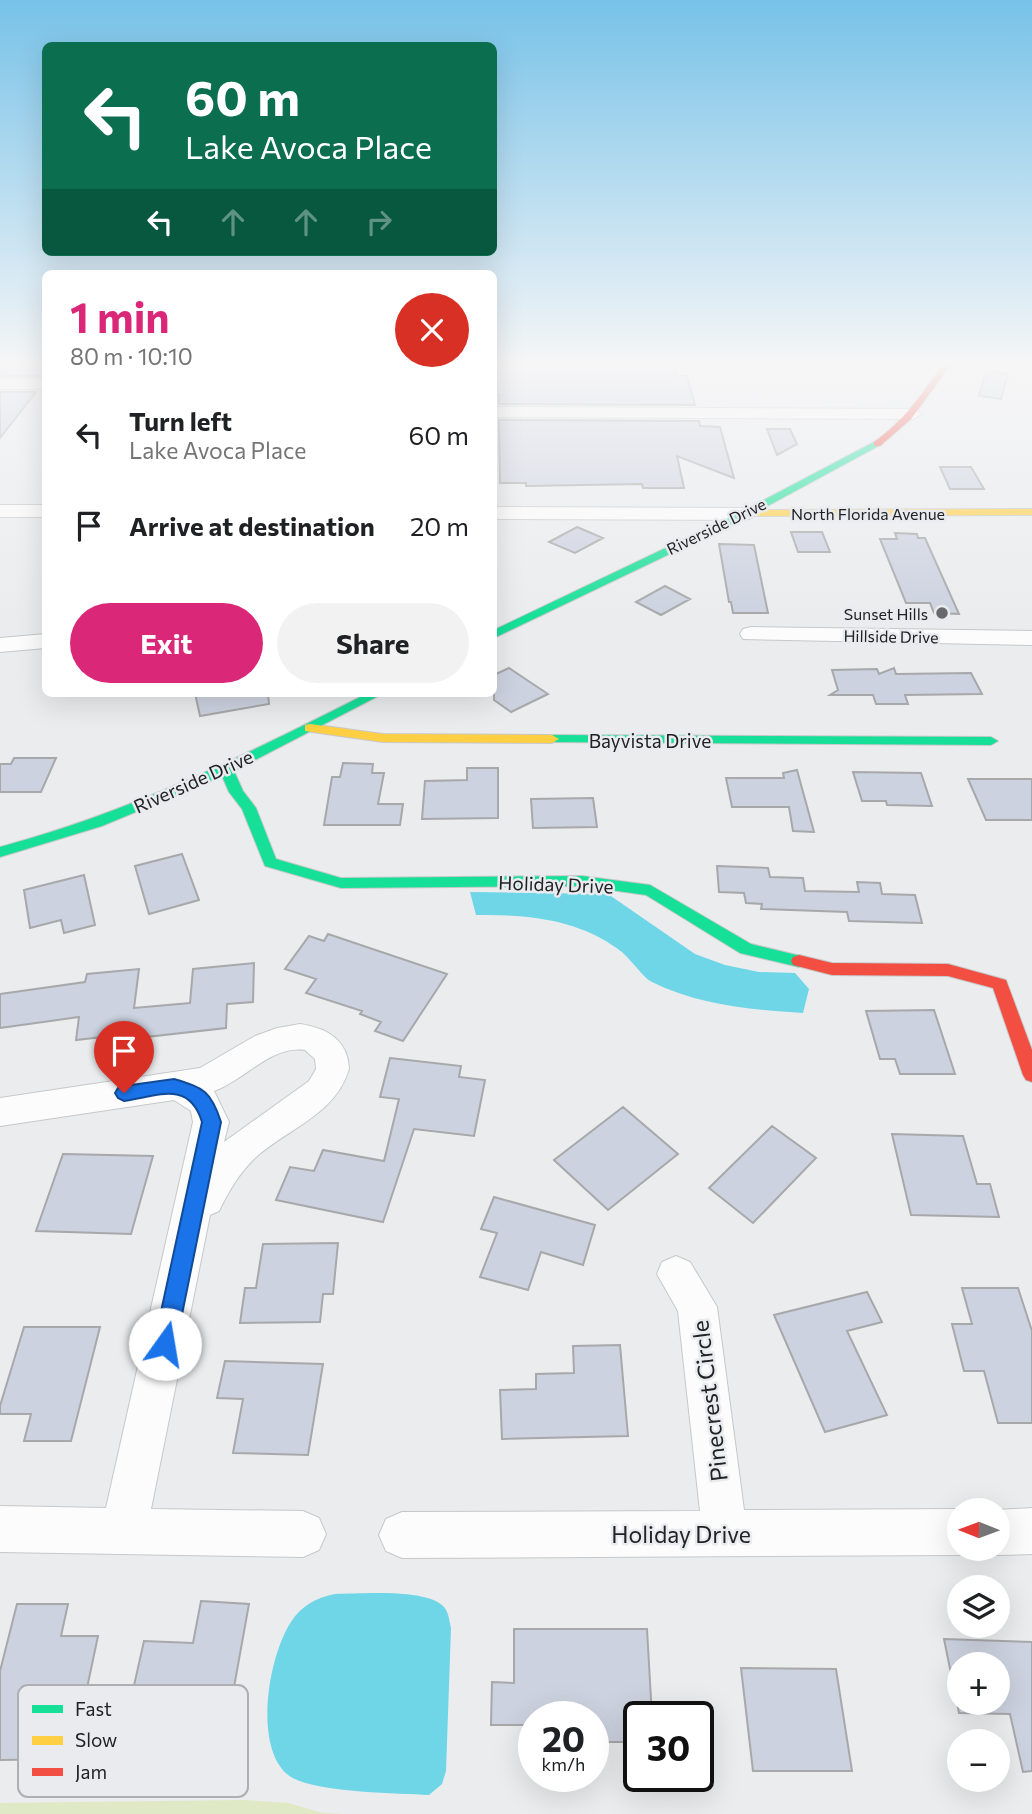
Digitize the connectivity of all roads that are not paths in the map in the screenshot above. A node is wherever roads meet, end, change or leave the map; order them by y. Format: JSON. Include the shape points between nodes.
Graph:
{"nodes":[{"id":1,"x":871,"y":448,"type":"edge"},
{"id":2,"x":790,"y":489,"type":"junction"},
{"id":3,"x":0,"y":511,"type":"edge"},
{"id":4,"x":42,"y":511,"type":"edge"},
{"id":5,"x":1032,"y":512,"type":"edge"},
{"id":6,"x":497,"y":513,"type":"edge"},
{"id":7,"x":745,"y":513,"type":"junction"},
{"id":8,"x":838,"y":513,"type":"junction"},
{"id":9,"x":497,"y":633,"type":"edge"},
{"id":10,"x":751,"y":634,"type":"dead end"},
{"id":11,"x":1032,"y":638,"type":"edge"},
{"id":12,"x":42,"y":641,"type":"edge"},
{"id":13,"x":0,"y":645,"type":"edge"},
{"id":14,"x":370,"y":697,"type":"edge"},
{"id":15,"x":310,"y":728,"type":"junction"},
{"id":16,"x":991,"y":741,"type":"dead end"},
{"id":17,"x":225,"y":767,"type":"junction"},
{"id":18,"x":0,"y":852,"type":"edge"},
{"id":19,"x":1032,"y":1075,"type":"edge"},
{"id":20,"x":174,"y":1086,"type":"junction"},
{"id":21,"x":0,"y":1111,"type":"edge"},
{"id":22,"x":188,"y":1239,"type":"junction"},
{"id":23,"x":676,"y":1274,"type":"dead end"},
{"id":24,"x":0,"y":1529,"type":"edge"},
{"id":25,"x":124,"y":1529,"type":"junction"},
{"id":26,"x":1032,"y":1531,"type":"edge"},
{"id":27,"x":947,"y":1532,"type":"edge"},
{"id":28,"x":1010,"y":1532,"type":"edge"},
{"id":29,"x":303,"y":1534,"type":"dead end"},
{"id":30,"x":725,"y":1534,"type":"junction"},
{"id":31,"x":402,"y":1535,"type":"dead end"}],
"edges":[{"from":1,"to":2,"type":"street","name":"Riverside Drive"},
{"from":2,"to":7,"type":"street","name":"Riverside Drive"},
{"from":2,"to":8,"type":"street"},
{"from":3,"to":4,"type":"street"},
{"from":5,"to":8,"type":"street","name":"North Florida Avenue"},
{"from":6,"to":7,"type":"street","name":"North Florida Avenue"},
{"from":7,"to":8,"type":"street","name":"North Florida Avenue"},
{"from":7,"to":9,"type":"street","name":"Riverside Drive"},
{"from":10,"to":11,"type":"street","name":"Hillside Drive"},
{"from":12,"to":13,"type":"street"},
{"from":14,"to":15,"type":"street","name":"Riverside Drive"},
{"from":15,"to":16,"type":"street","name":"Bayvista Drive","via":[[383,738]]},
{"from":15,"to":17,"type":"street","name":"Riverside Drive"},
{"from":17,"to":18,"type":"street","name":"Riverside Drive","via":[[154,801]]},
{"from":17,"to":19,"type":"street","name":"Holiday Drive","via":[[249,808],[270,862],[341,883],[582,881],[650,890],[746,949],[832,969],[948,970],[1000,984]]},
{"from":20,"to":21,"type":"street"},
{"from":20,"to":22,"type":"street","via":[[200,1095],[211,1122]]},
{"from":20,"to":22,"type":"street","via":[[212,1078],[274,1041],[289,1037],[317,1041],[328,1048],[334,1062],[321,1091],[246,1143],[218,1172]]},
{"from":22,"to":25,"type":"street"},
{"from":23,"to":30,"type":"street","name":"Pinecrest Circle","via":[[697,1307]]},
{"from":24,"to":25,"type":"street"},
{"from":25,"to":29,"type":"street"},
{"from":26,"to":28,"type":"street"},
{"from":27,"to":30,"type":"street","name":"Holiday Drive"},
{"from":30,"to":31,"type":"street","name":"Holiday Drive"}]}
